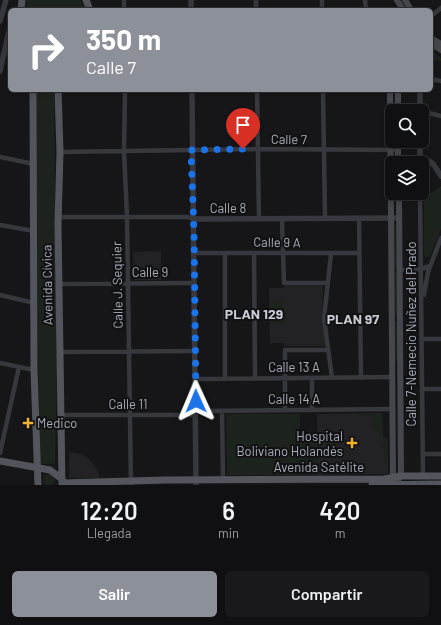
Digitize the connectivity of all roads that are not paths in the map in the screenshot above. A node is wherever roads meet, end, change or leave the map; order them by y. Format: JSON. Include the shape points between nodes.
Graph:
{"nodes":[{"id":1,"x":6,"y":0,"type":"edge"},
{"id":2,"x":2,"y":5,"type":"edge"},
{"id":3,"x":441,"y":8,"type":"edge"},
{"id":4,"x":433,"y":14,"type":"edge"},
{"id":5,"x":0,"y":21,"type":"edge"},
{"id":6,"x":8,"y":36,"type":"edge"},
{"id":7,"x":0,"y":72,"type":"edge"},
{"id":8,"x":33,"y":92,"type":"edge"},
{"id":9,"x":58,"y":92,"type":"edge"},
{"id":10,"x":125,"y":92,"type":"edge"},
{"id":11,"x":192,"y":92,"type":"edge"},
{"id":12,"x":257,"y":92,"type":"edge"},
{"id":13,"x":323,"y":92,"type":"edge"},
{"id":14,"x":390,"y":92,"type":"edge"},
{"id":15,"x":398,"y":92,"type":"edge"},
{"id":16,"x":420,"y":92,"type":"edge"},
{"id":17,"x":398,"y":104,"type":"edge"},
{"id":18,"x":421,"y":104,"type":"edge"},
{"id":19,"x":429,"y":113,"type":"edge"},
{"id":20,"x":441,"y":116,"type":"edge"},
{"id":21,"x":258,"y":149,"type":"junction"},
{"id":22,"x":191,"y":150,"type":"junction"},
{"id":23,"x":324,"y":150,"type":"junction"},
{"id":24,"x":391,"y":150,"type":"junction"},
{"id":25,"x":398,"y":150,"type":"joint"},
{"id":26,"x":124,"y":151,"type":"junction"},
{"id":27,"x":60,"y":152,"type":"junction"},
{"id":28,"x":391,"y":156,"type":"edge"},
{"id":29,"x":398,"y":156,"type":"edge"},
{"id":30,"x":0,"y":157,"type":"edge"},
{"id":31,"x":429,"y":163,"type":"edge"},
{"id":32,"x":34,"y":164,"type":"junction"},
{"id":33,"x":441,"y":176,"type":"edge"},
{"id":34,"x":391,"y":200,"type":"edge"},
{"id":35,"x":399,"y":200,"type":"edge"},
{"id":36,"x":420,"y":200,"type":"edge"},
{"id":37,"x":58,"y":217,"type":"junction"},
{"id":38,"x":127,"y":217,"type":"junction"},
{"id":39,"x":325,"y":218,"type":"junction"},
{"id":40,"x":359,"y":218,"type":"junction"},
{"id":41,"x":391,"y":218,"type":"junction"},
{"id":42,"x":399,"y":218,"type":"junction"},
{"id":43,"x":193,"y":219,"type":"junction"},
{"id":44,"x":260,"y":219,"type":"junction"},
{"id":45,"x":282,"y":219,"type":"junction"},
{"id":46,"x":0,"y":225,"type":"edge"},
{"id":47,"x":34,"y":231,"type":"junction"},
{"id":48,"x":441,"y":238,"type":"edge"},
{"id":49,"x":194,"y":253,"type":"junction"},
{"id":50,"x":225,"y":253,"type":"junction"},
{"id":51,"x":254,"y":253,"type":"junction"},
{"id":52,"x":359,"y":253,"type":"junction"},
{"id":53,"x":283,"y":254,"type":"junction"},
{"id":54,"x":331,"y":254,"type":"junction"},
{"id":55,"x":430,"y":266,"type":"junction"},
{"id":56,"x":421,"y":269,"type":"junction"},
{"id":57,"x":400,"y":270,"type":"junction"},
{"id":58,"x":127,"y":283,"type":"junction"},
{"id":59,"x":194,"y":283,"type":"junction"},
{"id":60,"x":327,"y":283,"type":"junction"},
{"id":61,"x":59,"y":284,"type":"junction"},
{"id":62,"x":0,"y":295,"type":"edge"},
{"id":63,"x":34,"y":302,"type":"junction"},
{"id":64,"x":421,"y":315,"type":"junction"},
{"id":65,"x":392,"y":318,"type":"junction"},
{"id":66,"x":400,"y":318,"type":"junction"},
{"id":67,"x":422,"y":339,"type":"junction"},
{"id":68,"x":441,"y":339,"type":"edge"},
{"id":69,"x":328,"y":350,"type":"junction"},
{"id":70,"x":128,"y":351,"type":"junction"},
{"id":71,"x":195,"y":351,"type":"junction"},
{"id":72,"x":61,"y":352,"type":"junction"},
{"id":73,"x":0,"y":363,"type":"edge"},
{"id":74,"x":18,"y":367,"type":"junction"},
{"id":75,"x":34,"y":370,"type":"junction"},
{"id":76,"x":400,"y":377,"type":"junction"},
{"id":77,"x":226,"y":378,"type":"junction"},
{"id":78,"x":255,"y":378,"type":"junction"},
{"id":79,"x":285,"y":378,"type":"junction"},
{"id":80,"x":312,"y":378,"type":"junction"},
{"id":81,"x":332,"y":378,"type":"junction"},
{"id":82,"x":360,"y":378,"type":"junction"},
{"id":83,"x":392,"y":378,"type":"junction"},
{"id":84,"x":195,"y":379,"type":"junction"},
{"id":85,"x":422,"y":389,"type":"junction"},
{"id":86,"x":441,"y":389,"type":"edge"},
{"id":87,"x":393,"y":409,"type":"junction"},
{"id":88,"x":400,"y":409,"type":"junction"},
{"id":89,"x":285,"y":410,"type":"junction"},
{"id":90,"x":312,"y":410,"type":"junction"},
{"id":91,"x":222,"y":411,"type":"junction"},
{"id":92,"x":196,"y":413,"type":"junction"},
{"id":93,"x":60,"y":415,"type":"junction"},
{"id":94,"x":130,"y":415,"type":"junction"},
{"id":95,"x":0,"y":453,"type":"edge"},
{"id":96,"x":422,"y":454,"type":"junction"},
{"id":97,"x":441,"y":454,"type":"edge"},
{"id":98,"x":0,"y":461,"type":"edge"},
{"id":99,"x":37,"y":468,"type":"junction"},
{"id":100,"x":401,"y":476,"type":"junction"},
{"id":101,"x":422,"y":476,"type":"junction"},
{"id":102,"x":441,"y":476,"type":"edge"},
{"id":103,"x":395,"y":481,"type":"edge"},
{"id":104,"x":62,"y":482,"type":"edge"},
{"id":105,"x":196,"y":482,"type":"edge"},
{"id":106,"x":219,"y":482,"type":"edge"},
{"id":107,"x":302,"y":482,"type":"edge"},
{"id":108,"x":131,"y":483,"type":"edge"},
{"id":109,"x":379,"y":483,"type":"edge"},
{"id":110,"x":422,"y":484,"type":"junction"},
{"id":111,"x":441,"y":484,"type":"edge"},
{"id":112,"x":39,"y":485,"type":"edge"},
{"id":113,"x":372,"y":485,"type":"edge"}],
"edges":[{"from":1,"to":2,"type":"street"},
{"from":2,"to":5,"type":"street"},
{"from":3,"to":4,"type":"street"},
{"from":6,"to":7,"type":"street"},
{"from":8,"to":32,"type":"main road","name":"Avenida Cívica"},
{"from":9,"to":27,"type":"main road","name":"Avenida Cívica"},
{"from":10,"to":26,"type":"street","name":"Calle J. Sequier"},
{"from":11,"to":22,"type":"street"},
{"from":12,"to":21,"type":"street"},
{"from":13,"to":23,"type":"street"},
{"from":14,"to":24,"type":"main road"},
{"from":15,"to":17,"type":"main road"},
{"from":16,"to":18,"type":"street"},
{"from":19,"to":20,"type":"street"},
{"from":21,"to":22,"type":"street","name":"Calle 7"},
{"from":21,"to":23,"type":"street","name":"Calle 7"},
{"from":21,"to":44,"type":"street"},
{"from":22,"to":26,"type":"street","name":"Calle 7"},
{"from":22,"to":43,"type":"street"},
{"from":23,"to":24,"type":"street","name":"Calle 7"},
{"from":23,"to":39,"type":"street"},
{"from":24,"to":25,"type":"street","name":"Calle 7"},
{"from":24,"to":28,"type":"main road"},
{"from":25,"to":29,"type":"main road"},
{"from":26,"to":27,"type":"street","name":"Calle 7"},
{"from":26,"to":38,"type":"street","name":"Calle J. Sequier"},
{"from":27,"to":37,"type":"main road","name":"Avenida Cívica"},
{"from":30,"to":32,"type":"street"},
{"from":31,"to":33,"type":"street"},
{"from":32,"to":47,"type":"main road","name":"Avenida Cívica"},
{"from":34,"to":41,"type":"main road"},
{"from":35,"to":42,"type":"main road"},
{"from":36,"to":56,"type":"street","name":"Calle 7-Nemecio Nuñez del Prado"},
{"from":37,"to":38,"type":"street","name":"Calle 8"},
{"from":37,"to":61,"type":"main road","name":"Avenida Cívica"},
{"from":38,"to":43,"type":"street","name":"Calle 8"},
{"from":38,"to":58,"type":"street","name":"Calle J. Sequier"},
{"from":39,"to":40,"type":"street","name":"Calle 8"},
{"from":39,"to":45,"type":"street","name":"Calle 8"},
{"from":40,"to":41,"type":"street","name":"Calle 8"},
{"from":40,"to":52,"type":"street"},
{"from":41,"to":42,"type":"street","name":"Calle 8"},
{"from":41,"to":65,"type":"main road"},
{"from":42,"to":57,"type":"main road"},
{"from":43,"to":44,"type":"street","name":"Calle 8"},
{"from":43,"to":49,"type":"street"},
{"from":44,"to":45,"type":"street","name":"Calle 8"},
{"from":45,"to":53,"type":"street"},
{"from":46,"to":47,"type":"street"},
{"from":47,"to":63,"type":"main road","name":"Avenida Cívica"},
{"from":48,"to":55,"type":"street"},
{"from":49,"to":50,"type":"street","name":"Calle 9 A"},
{"from":49,"to":59,"type":"street"},
{"from":50,"to":51,"type":"street","name":"Calle 9 A"},
{"from":50,"to":77,"type":"street"},
{"from":51,"to":53,"type":"street","name":"Calle 9 A"},
{"from":51,"to":78,"type":"street"},
{"from":52,"to":54,"type":"street","name":"Calle 9 A"},
{"from":52,"to":82,"type":"street"},
{"from":53,"to":54,"type":"street","name":"Calle 9 A"},
{"from":53,"to":60,"type":"street","via":[[284,282]]},
{"from":54,"to":60,"type":"street"},
{"from":55,"to":56,"type":"street"},
{"from":55,"to":64,"type":"street"},
{"from":56,"to":57,"type":"street"},
{"from":56,"to":64,"type":"street","name":"Calle 7-Nemecio Nuñez del Prado"},
{"from":57,"to":66,"type":"main road"},
{"from":58,"to":59,"type":"street","name":"Calle 9"},
{"from":58,"to":61,"type":"street","name":"Calle 9"},
{"from":58,"to":70,"type":"street","name":"Calle J. Sequier"},
{"from":59,"to":71,"type":"street"},
{"from":60,"to":69,"type":"street","via":[[324,318]]},
{"from":61,"to":72,"type":"main road","name":"Avenida Cívica"},
{"from":62,"to":63,"type":"street"},
{"from":63,"to":75,"type":"main road","name":"Avenida Cívica"},
{"from":64,"to":67,"type":"street","name":"Calle 7-Nemecio Nuñez del Prado"},
{"from":65,"to":66,"type":"main road"},
{"from":65,"to":83,"type":"main road"},
{"from":66,"to":76,"type":"main road"},
{"from":67,"to":68,"type":"street"},
{"from":67,"to":85,"type":"street","name":"Calle 7-Nemecio Nuñez del Prado"},
{"from":69,"to":79,"type":"street","via":[[285,350]]},
{"from":69,"to":81,"type":"street"},
{"from":70,"to":71,"type":"street"},
{"from":70,"to":72,"type":"street"},
{"from":70,"to":94,"type":"street","name":"Calle J. Sequier"},
{"from":71,"to":84,"type":"street"},
{"from":72,"to":93,"type":"main road","name":"Avenida Cívica"},
{"from":73,"to":74,"type":"street"},
{"from":74,"to":75,"type":"street"},
{"from":74,"to":95,"type":"street"},
{"from":75,"to":99,"type":"main road","name":"Avenida Cívica"},
{"from":76,"to":83,"type":"main road"},
{"from":76,"to":88,"type":"main road"},
{"from":77,"to":78,"type":"street","name":"Calle 13 A"},
{"from":77,"to":84,"type":"street","name":"Calle 13 A"},
{"from":78,"to":79,"type":"street","name":"Calle 13 A"},
{"from":79,"to":80,"type":"street","name":"Calle 13 A"},
{"from":79,"to":89,"type":"street"},
{"from":80,"to":81,"type":"street","name":"Calle 13 A"},
{"from":80,"to":90,"type":"street"},
{"from":81,"to":82,"type":"street","name":"Calle 13 A"},
{"from":82,"to":83,"type":"street","name":"Calle 13 A"},
{"from":83,"to":87,"type":"main road"},
{"from":84,"to":92,"type":"street"},
{"from":85,"to":86,"type":"street"},
{"from":85,"to":96,"type":"street","name":"Calle 7-Nemecio Nuñez del Prado"},
{"from":87,"to":88,"type":"main road"},
{"from":87,"to":90,"type":"street","name":"Calle 14 A"},
{"from":87,"to":103,"type":"main road"},
{"from":88,"to":100,"type":"main road"},
{"from":89,"to":90,"type":"street","name":"Calle 14 A"},
{"from":89,"to":91,"type":"street","name":"Calle 14 A"},
{"from":91,"to":92,"type":"street","name":"Calle 14 A"},
{"from":91,"to":106,"type":"street"},
{"from":92,"to":94,"type":"street","name":"Calle 11"},
{"from":92,"to":105,"type":"street"},
{"from":93,"to":94,"type":"street","name":"Calle 11"},
{"from":93,"to":104,"type":"main road","name":"Avenida Cívica"},
{"from":94,"to":108,"type":"street","name":"Calle J. Sequier"},
{"from":96,"to":97,"type":"street"},
{"from":96,"to":101,"type":"street","name":"Calle 7-Nemecio Nuñez del Prado"},
{"from":98,"to":99,"type":"main road"},
{"from":99,"to":104,"type":"main road","via":[[50,470]]},
{"from":99,"to":112,"type":"main road","name":"Avenida Cívica"},
{"from":100,"to":101,"type":"main road","name":"Avenida Satélite"},
{"from":100,"to":103,"type":"main road","name":"Avenida Satélite"},
{"from":101,"to":102,"type":"main road","name":"Avenida Satélite"},
{"from":101,"to":110,"type":"main road"},
{"from":103,"to":109,"type":"main road","name":"Avenida Satélite"},
{"from":103,"to":110,"type":"main road","name":"Avenida Satélite"},
{"from":104,"to":108,"type":"main road","name":"Avenida Satélite"},
{"from":105,"to":106,"type":"main road","name":"Avenida Satélite"},
{"from":105,"to":108,"type":"main road","name":"Avenida Satélite"},
{"from":106,"to":107,"type":"main road","name":"Avenida Satélite"},
{"from":107,"to":109,"type":"main road","name":"Avenida Satélite"},
{"from":109,"to":113,"type":"main road","name":"Avenida Satélite"},
{"from":110,"to":111,"type":"main road","name":"Avenida Satélite"}]}
